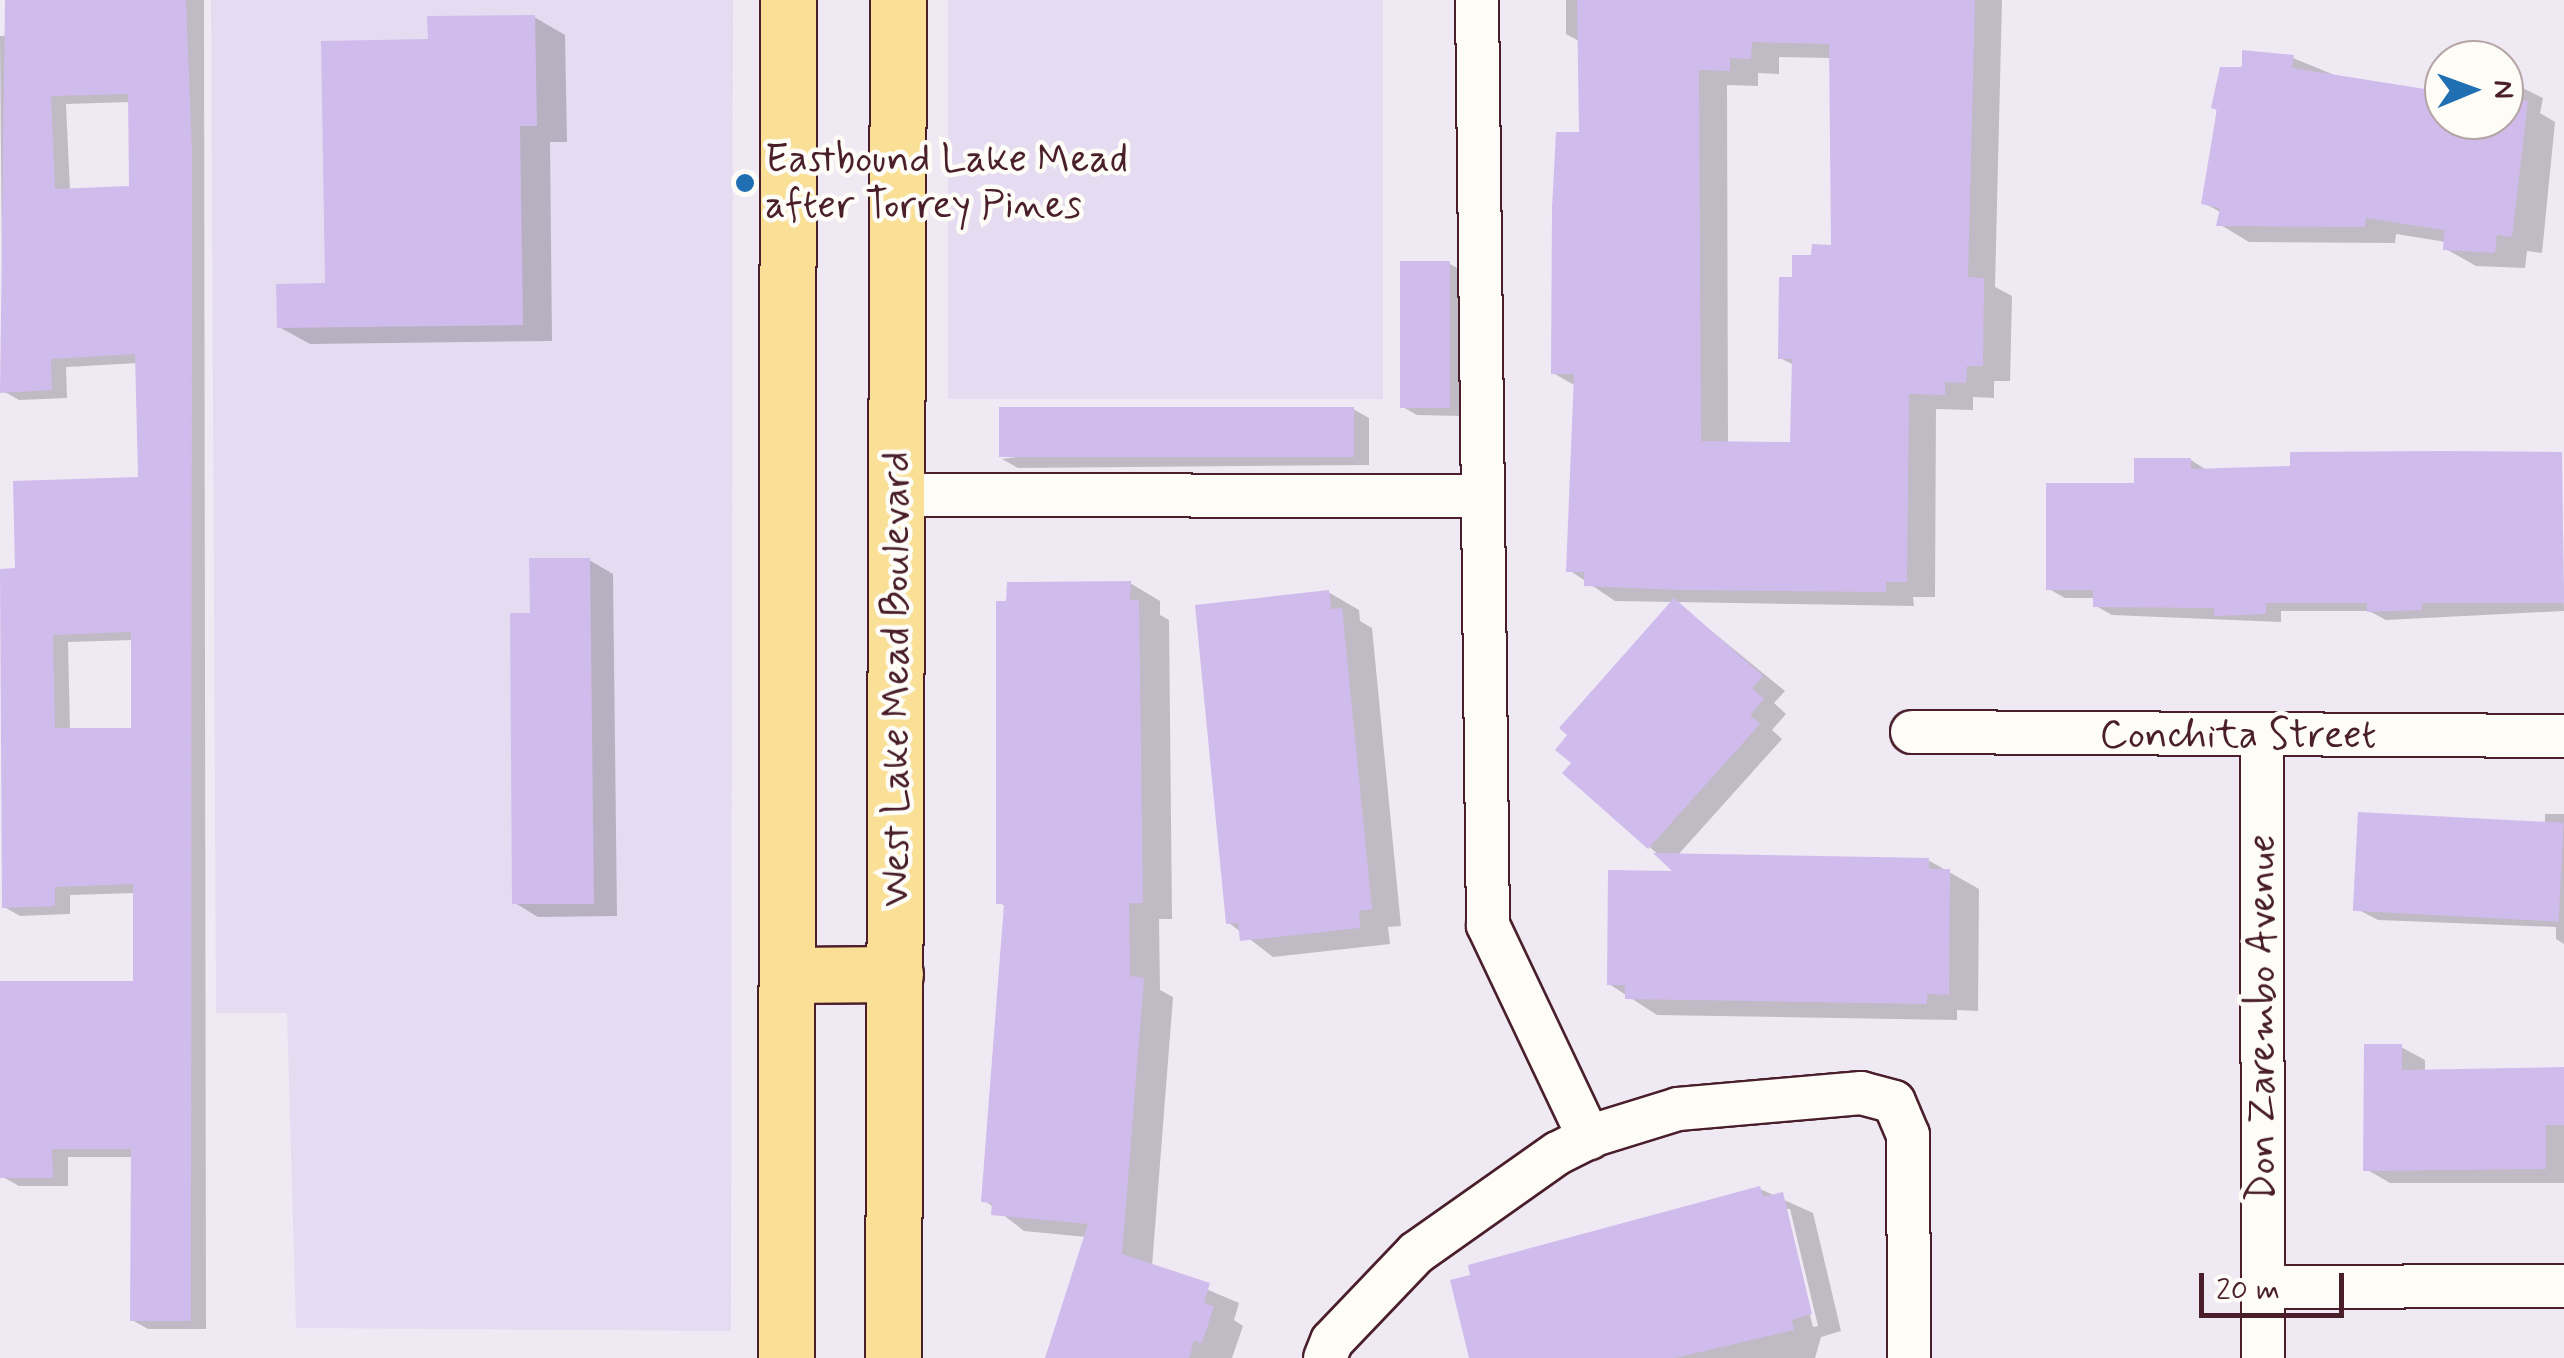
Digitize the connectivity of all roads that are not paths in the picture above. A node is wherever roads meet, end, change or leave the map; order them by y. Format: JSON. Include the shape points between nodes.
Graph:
{"nodes":[{"id":1,"x":788,"y":0,"type":"edge"},
{"id":2,"x":898,"y":0,"type":"edge"},
{"id":3,"x":1477,"y":0,"type":"edge"},
{"id":4,"x":898,"y":496,"type":"junction"},
{"id":5,"x":1480,"y":496,"type":"junction"},
{"id":6,"x":1912,"y":732,"type":"dead end"},
{"id":7,"x":2564,"y":736,"type":"edge"},
{"id":8,"x":2262,"y":738,"type":"junction"},
{"id":9,"x":896,"y":974,"type":"junction"},
{"id":10,"x":788,"y":975,"type":"junction"},
{"id":11,"x":1589,"y":1138,"type":"junction"},
{"id":12,"x":2564,"y":1286,"type":"edge"},
{"id":13,"x":2263,"y":1287,"type":"junction"},
{"id":14,"x":786,"y":1358,"type":"edge"},
{"id":15,"x":893,"y":1358,"type":"edge"},
{"id":16,"x":1325,"y":1358,"type":"edge"},
{"id":17,"x":1910,"y":1358,"type":"edge"},
{"id":18,"x":2263,"y":1358,"type":"edge"}],
"edges":[{"from":1,"to":10,"type":"main road"},
{"from":2,"to":4,"type":"main road","name":"West Lake Mead Boulevard"},
{"from":3,"to":5,"type":"street"},
{"from":4,"to":5,"type":"street"},
{"from":4,"to":9,"type":"main road","name":"West Lake Mead Boulevard"},
{"from":5,"to":11,"type":"street","via":[[1488,925]]},
{"from":6,"to":8,"type":"street","name":"Conchita Street"},
{"from":7,"to":8,"type":"street","name":"Conchita Street"},
{"from":8,"to":13,"type":"street","name":"Don Zarembo Avenue"},
{"from":9,"to":10,"type":"main road"},
{"from":9,"to":15,"type":"main road","name":"West Lake Mead Boulevard"},
{"from":10,"to":14,"type":"main road"},
{"from":11,"to":16,"type":"street","via":[[1416,1253],[1332,1341]]},
{"from":11,"to":17,"type":"street","via":[[1678,1110],[1861,1093],[1894,1102],[1908,1135]]},
{"from":12,"to":13,"type":"street"},
{"from":13,"to":18,"type":"street","name":"Don Zarembo Avenue"}]}
